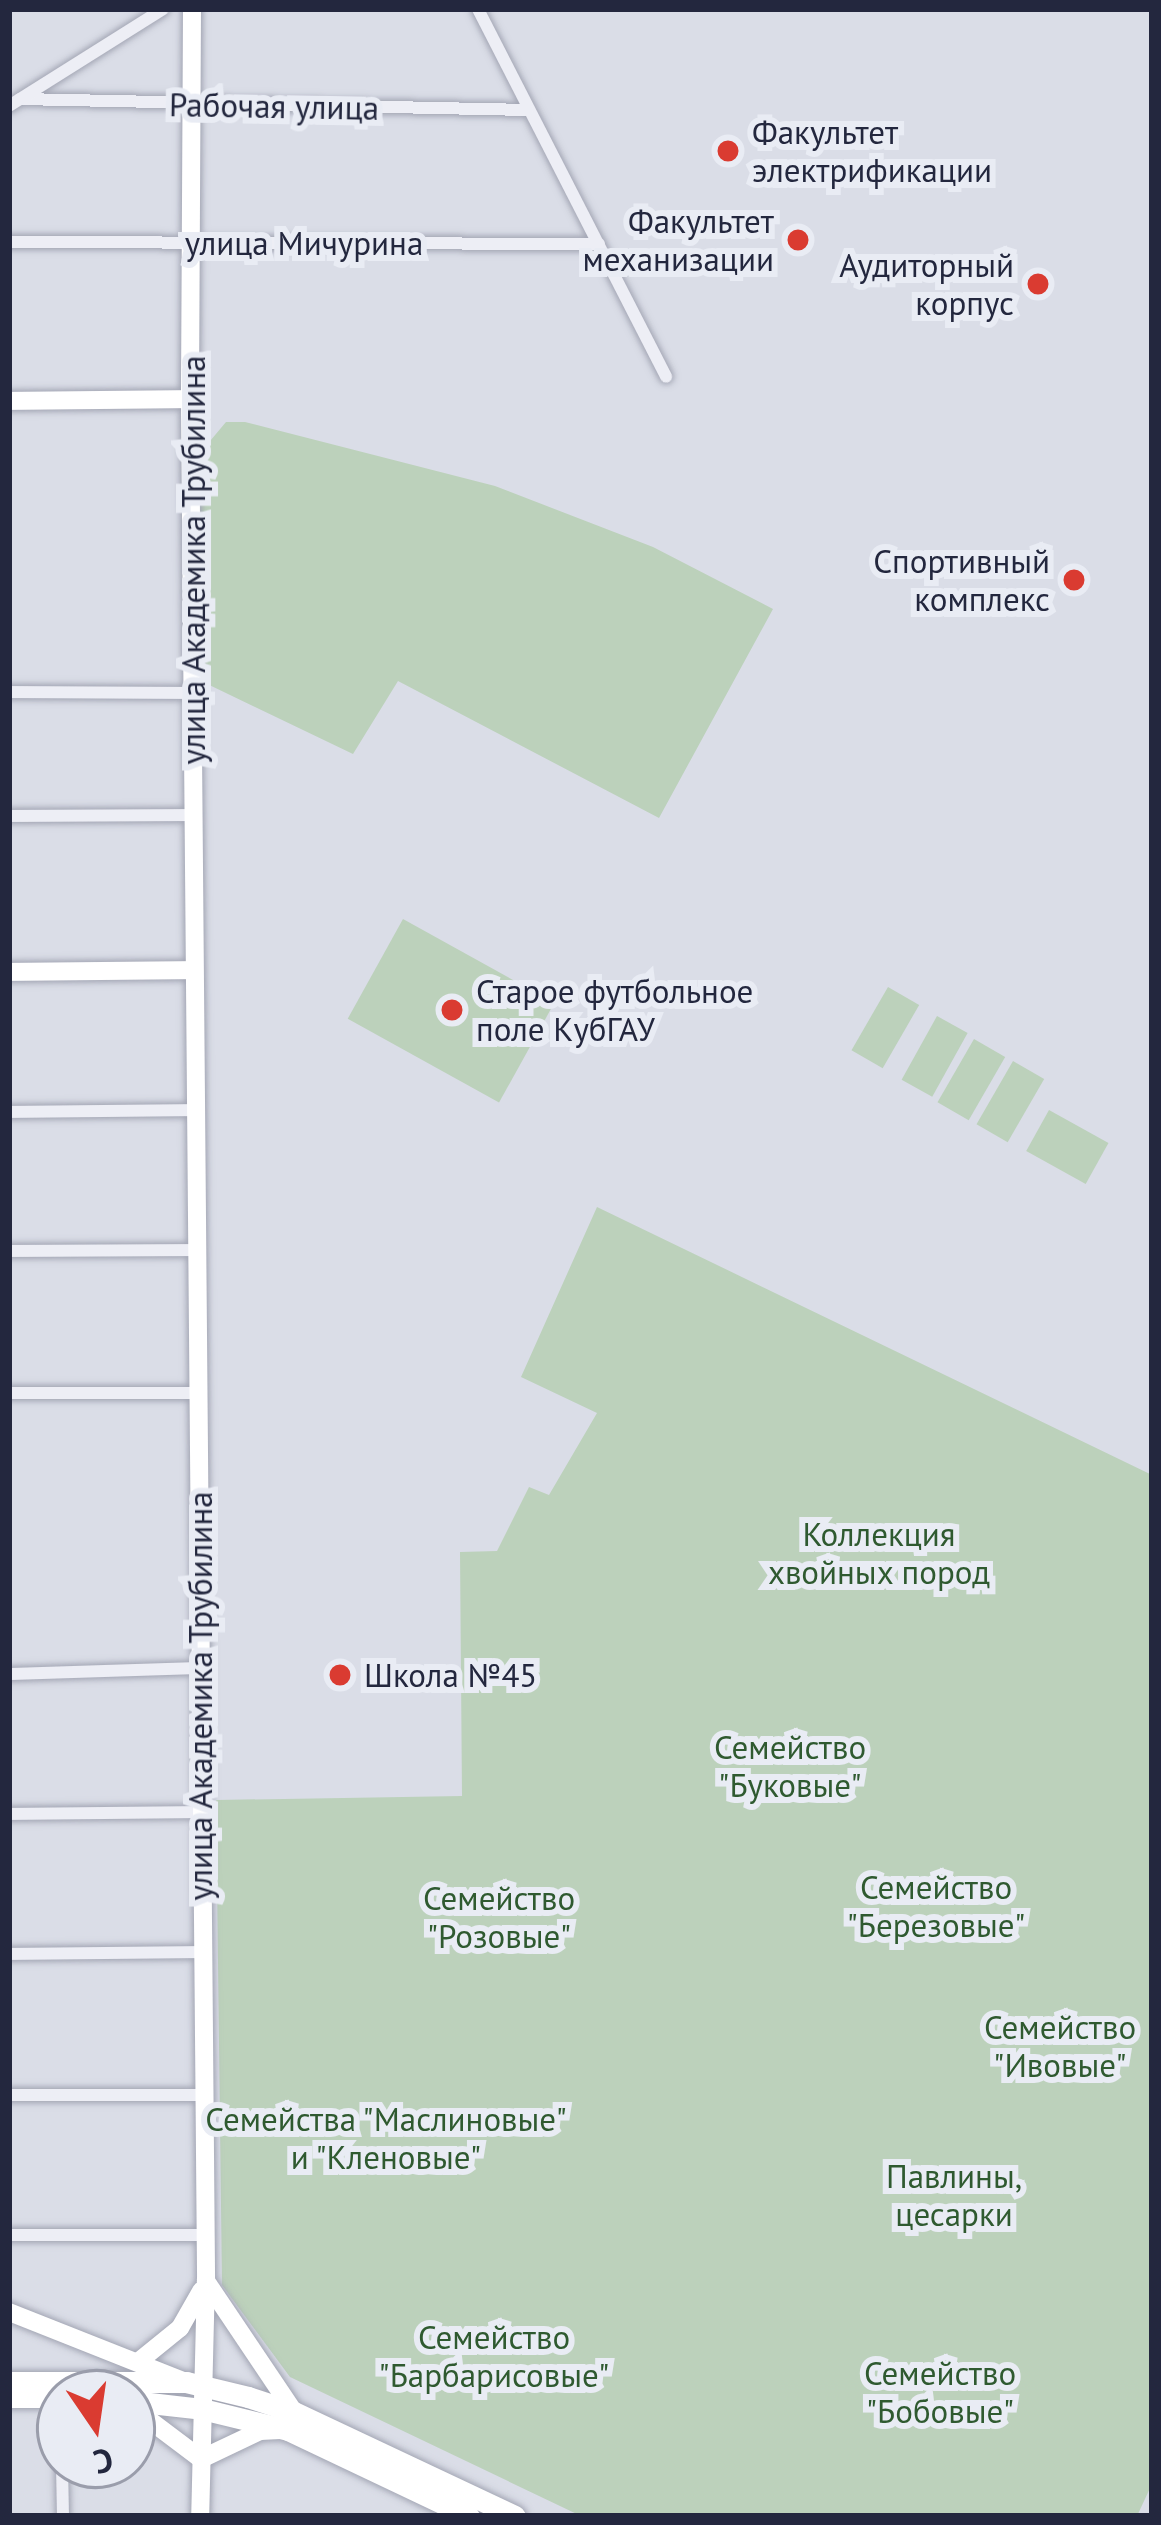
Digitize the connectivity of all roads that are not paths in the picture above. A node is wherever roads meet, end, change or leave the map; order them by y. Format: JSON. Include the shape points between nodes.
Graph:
{"nodes":[{"id":1,"x":164,"y":9,"type":"edge"},
{"id":2,"x":193,"y":9,"type":"edge"},
{"id":3,"x":478,"y":9,"type":"edge"},
{"id":4,"x":14,"y":102,"type":"edge"},
{"id":5,"x":194,"y":105,"type":"junction"},
{"id":6,"x":528,"y":110,"type":"junction"},
{"id":7,"x":9,"y":242,"type":"edge"},
{"id":8,"x":193,"y":242,"type":"junction"},
{"id":9,"x":599,"y":244,"type":"junction"},
{"id":10,"x":666,"y":377,"type":"dead end"},
{"id":11,"x":190,"y":399,"type":"junction"},
{"id":12,"x":9,"y":400,"type":"edge"},
{"id":13,"x":9,"y":692,"type":"edge"},
{"id":14,"x":193,"y":693,"type":"junction"},
{"id":15,"x":194,"y":814,"type":"junction"},
{"id":16,"x":9,"y":816,"type":"edge"},
{"id":17,"x":194,"y":970,"type":"junction"},
{"id":18,"x":9,"y":972,"type":"edge"},
{"id":19,"x":197,"y":1110,"type":"junction"},
{"id":20,"x":9,"y":1112,"type":"edge"},
{"id":21,"x":198,"y":1250,"type":"junction"},
{"id":22,"x":9,"y":1251,"type":"edge"},
{"id":23,"x":9,"y":1394,"type":"edge"},
{"id":24,"x":198,"y":1394,"type":"junction"},
{"id":25,"x":200,"y":1668,"type":"junction"},
{"id":26,"x":9,"y":1673,"type":"edge"},
{"id":27,"x":200,"y":1812,"type":"junction"},
{"id":28,"x":9,"y":1814,"type":"edge"},
{"id":29,"x":201,"y":1952,"type":"junction"},
{"id":30,"x":9,"y":1954,"type":"edge"},
{"id":31,"x":9,"y":2095,"type":"edge"},
{"id":32,"x":201,"y":2095,"type":"junction"},
{"id":33,"x":9,"y":2235,"type":"edge"},
{"id":34,"x":204,"y":2235,"type":"junction"},
{"id":35,"x":206,"y":2281,"type":"junction"},
{"id":36,"x":9,"y":2312,"type":"edge"},
{"id":37,"x":90,"y":2345,"type":"junction"},
{"id":38,"x":138,"y":2362,"type":"junction"},
{"id":39,"x":101,"y":2369,"type":"edge"},
{"id":40,"x":156,"y":2383,"type":"edge"},
{"id":41,"x":194,"y":2384,"type":"junction"},
{"id":42,"x":156,"y":2406,"type":"edge"},
{"id":43,"x":202,"y":2410,"type":"junction"},
{"id":44,"x":291,"y":2421,"type":"junction"},
{"id":45,"x":156,"y":2423,"type":"edge"},
{"id":46,"x":201,"y":2459,"type":"junction"},
{"id":47,"x":200,"y":2516,"type":"edge"},
{"id":48,"x":469,"y":2516,"type":"edge"},
{"id":49,"x":514,"y":2516,"type":"edge"}],
"edges":[{"from":1,"to":4,"type":"street"},
{"from":2,"to":5,"type":"main road","name":"улица Академика Трубилина"},
{"from":3,"to":6,"type":"street"},
{"from":4,"to":5,"type":"street","name":"Рабочая улица"},
{"from":5,"to":6,"type":"street","name":"Рабочая улица"},
{"from":5,"to":8,"type":"main road","name":"улица Академика Трубилина"},
{"from":6,"to":9,"type":"street"},
{"from":7,"to":8,"type":"street","name":"улица Мичурина"},
{"from":8,"to":9,"type":"street","name":"улица Мичурина"},
{"from":8,"to":11,"type":"main road","name":"улица Академика Трубилина"},
{"from":9,"to":10,"type":"street"},
{"from":11,"to":12,"type":"main road"},
{"from":11,"to":14,"type":"main road","name":"улица Академика Трубилина"},
{"from":13,"to":14,"type":"street"},
{"from":14,"to":15,"type":"main road","name":"улица Академика Трубилина"},
{"from":15,"to":16,"type":"street"},
{"from":15,"to":17,"type":"main road","name":"улица Академика Трубилина"},
{"from":17,"to":18,"type":"main road"},
{"from":17,"to":19,"type":"main road","name":"улица Академика Трубилина"},
{"from":19,"to":20,"type":"street"},
{"from":19,"to":21,"type":"main road","name":"улица Академика Трубилина"},
{"from":21,"to":22,"type":"street"},
{"from":21,"to":24,"type":"main road","name":"улица Академика Трубилина"},
{"from":23,"to":24,"type":"street"},
{"from":24,"to":25,"type":"main road","name":"улица Академика Трубилина"},
{"from":25,"to":26,"type":"street"},
{"from":25,"to":27,"type":"main road","name":"улица Академика Трубилина"},
{"from":27,"to":28,"type":"street"},
{"from":27,"to":29,"type":"main road","name":"улица Академика Трубилина"},
{"from":29,"to":30,"type":"street"},
{"from":29,"to":32,"type":"main road","name":"улица Академика Трубилина"},
{"from":31,"to":32,"type":"street"},
{"from":32,"to":34,"type":"main road","name":"улица Академика Трубилина"},
{"from":33,"to":34,"type":"street"},
{"from":34,"to":35,"type":"main road","name":"улица Академика Трубилина"},
{"from":35,"to":38,"type":"main road","via":[[180,2328]]},
{"from":35,"to":41,"type":"main road","name":"улица Академика Трубилина"},
{"from":35,"to":44,"type":"main road"},
{"from":36,"to":37,"type":"main road"},
{"from":37,"to":38,"type":"main road"},
{"from":37,"to":39,"type":"main road"},
{"from":38,"to":41,"type":"main road"},
{"from":40,"to":41,"type":"highway"},
{"from":41,"to":43,"type":"main road","name":"улица Академика Трубилина"},
{"from":41,"to":44,"type":"highway"},
{"from":42,"to":43,"type":"highway"},
{"from":43,"to":44,"type":"highway"},
{"from":43,"to":46,"type":"main road","name":"улица Академика Трубилина"},
{"from":44,"to":46,"type":"main road"},
{"from":44,"to":48,"type":"highway"},
{"from":44,"to":49,"type":"highway"},
{"from":45,"to":46,"type":"main road"},
{"from":46,"to":47,"type":"main road","name":"улица Академика Трубилина"}]}
